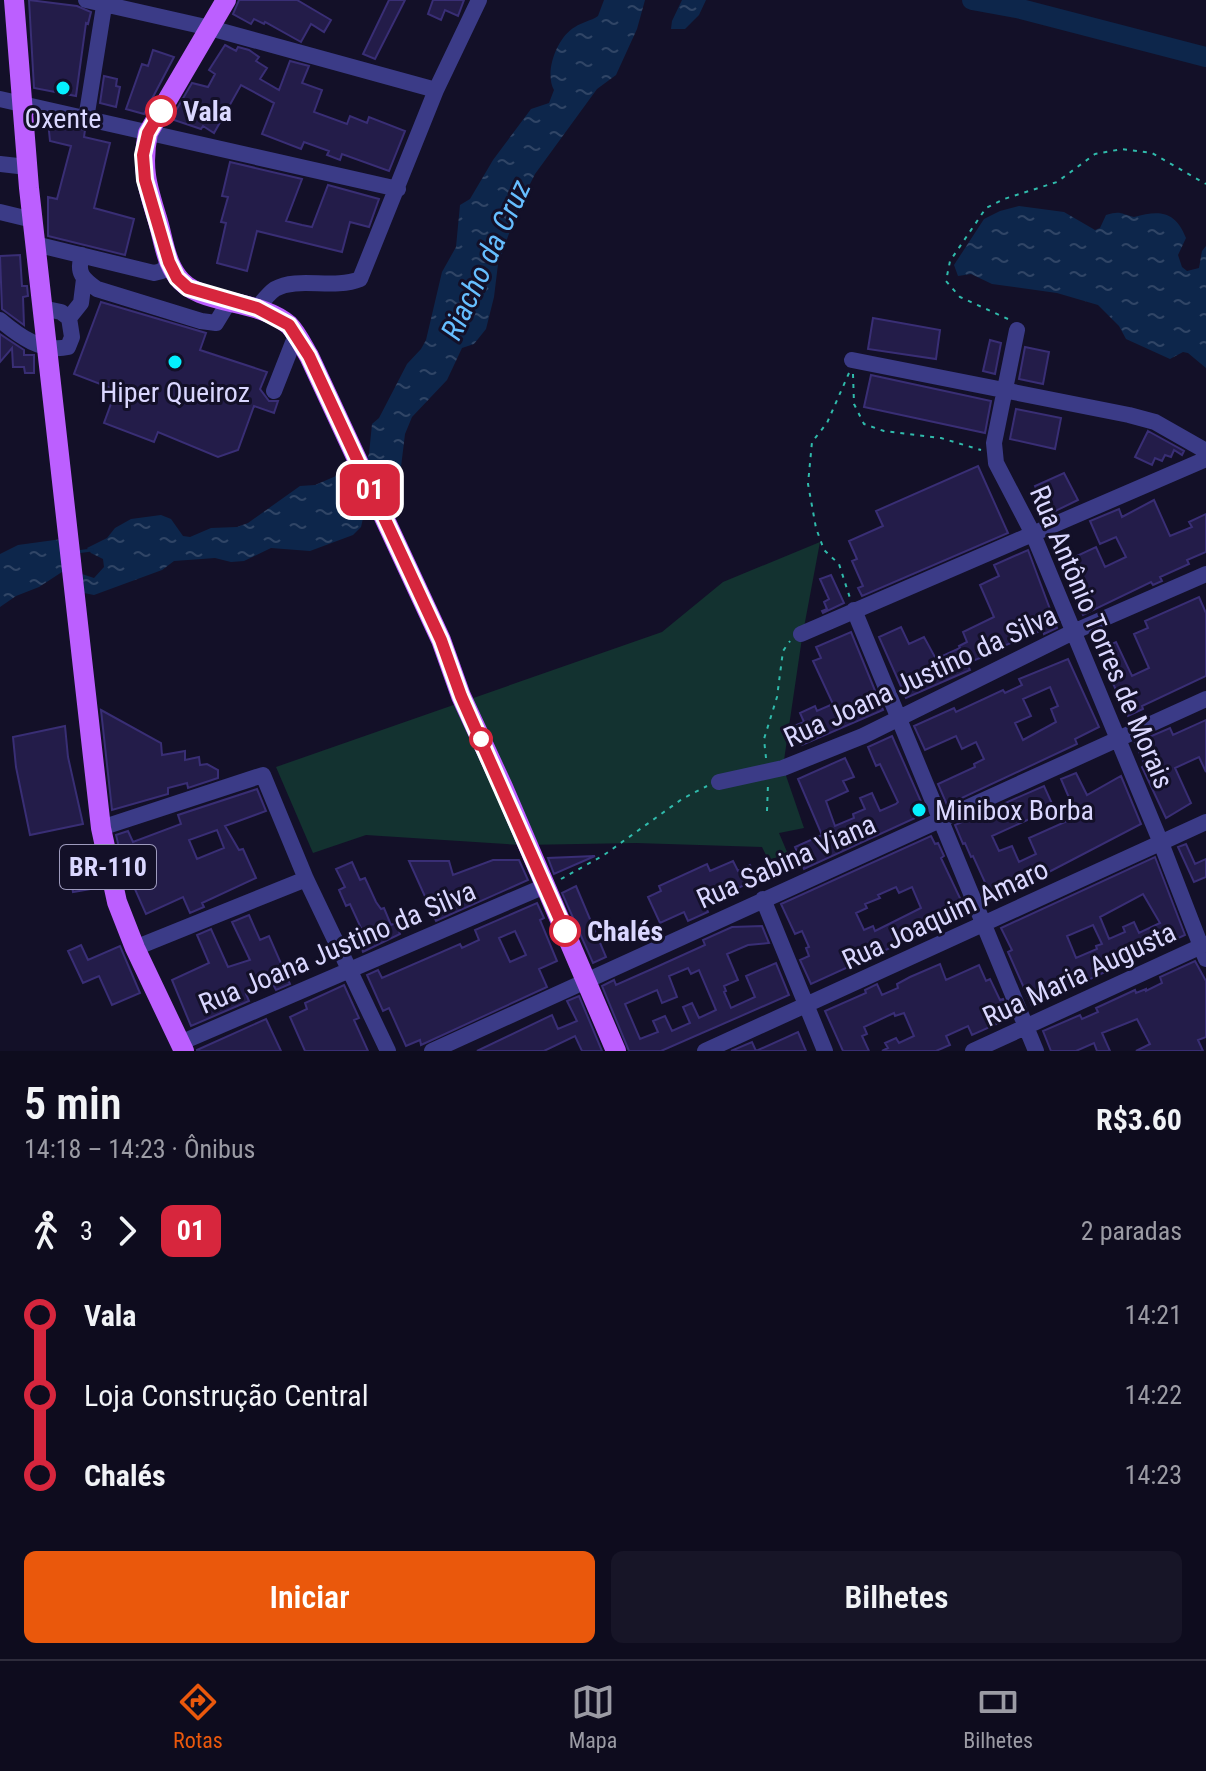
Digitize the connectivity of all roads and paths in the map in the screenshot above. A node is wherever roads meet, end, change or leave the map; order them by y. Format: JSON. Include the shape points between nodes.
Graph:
{"nodes":[{"id":1,"x":14,"y":0,"type":"edge"},
{"id":2,"x":86,"y":0,"type":"edge"},
{"id":3,"x":226,"y":0,"type":"edge"},
{"id":4,"x":479,"y":0,"type":"edge"},
{"id":5,"x":104,"y":2,"type":"edge"},
{"id":6,"x":210,"y":28,"type":"junction"},
{"id":7,"x":436,"y":90,"type":"junction"},
{"id":8,"x":10,"y":101,"type":"edge"},
{"id":9,"x":86,"y":119,"type":"junction"},
{"id":10,"x":148,"y":133,"type":"junction"},
{"id":11,"x":0,"y":164,"type":"edge"},
{"id":12,"x":27,"y":167,"type":"junction"},
{"id":13,"x":1206,"y":184,"type":"edge"},
{"id":14,"x":398,"y":189,"type":"junction"},
{"id":15,"x":0,"y":212,"type":"edge"},
{"id":16,"x":33,"y":220,"type":"junction"},
{"id":17,"x":35,"y":244,"type":"junction"},
{"id":18,"x":82,"y":255,"type":"junction"},
{"id":19,"x":169,"y":262,"type":"junction"},
{"id":20,"x":84,"y":279,"type":"junction"},
{"id":21,"x":230,"y":300,"type":"junction"},
{"id":22,"x":42,"y":308,"type":"junction"},
{"id":23,"x":257,"y":308,"type":"junction"},
{"id":24,"x":69,"y":318,"type":"junction"},
{"id":25,"x":0,"y":320,"type":"edge"},
{"id":26,"x":1017,"y":330,"type":"joint"},
{"id":27,"x":296,"y":335,"type":"junction"},
{"id":28,"x":47,"y":347,"type":"junction"},
{"id":29,"x":852,"y":360,"type":"junction"},
{"id":30,"x":274,"y":391,"type":"dead end"},
{"id":31,"x":1005,"y":391,"type":"junction"},
{"id":32,"x":994,"y":453,"type":"junction"},
{"id":33,"x":1205,"y":461,"type":"edge"},
{"id":34,"x":1033,"y":534,"type":"junction"},
{"id":35,"x":1206,"y":574,"type":"edge"},
{"id":36,"x":854,"y":610,"type":"junction"},
{"id":37,"x":1073,"y":632,"type":"junction"},
{"id":38,"x":801,"y":634,"type":"joint"},
{"id":39,"x":1206,"y":699,"type":"edge"},
{"id":40,"x":898,"y":719,"type":"junction"},
{"id":41,"x":1119,"y":738,"type":"junction"},
{"id":42,"x":766,"y":772,"type":"junction"},
{"id":43,"x":719,"y":782,"type":"joint"},
{"id":44,"x":767,"y":811,"type":"dead end"},
{"id":45,"x":940,"y":819,"type":"junction"},
{"id":46,"x":1206,"y":822,"type":"edge"},
{"id":47,"x":101,"y":828,"type":"junction"},
{"id":48,"x":1161,"y":843,"type":"junction"},
{"id":49,"x":306,"y":879,"type":"junction"},
{"id":50,"x":545,"y":886,"type":"junction"},
{"id":51,"x":763,"y":899,"type":"junction"},
{"id":52,"x":983,"y":925,"type":"junction"},
{"id":53,"x":135,"y":948,"type":"junction"},
{"id":54,"x":1204,"y":950,"type":"edge"},
{"id":55,"x":349,"y":969,"type":"junction"},
{"id":56,"x":586,"y":980,"type":"junction"},
{"id":57,"x":807,"y":1006,"type":"junction"},
{"id":58,"x":1026,"y":1028,"type":"junction"},
{"id":59,"x":182,"y":1047,"type":"edge"},
{"id":60,"x":388,"y":1051,"type":"edge"},
{"id":61,"x":432,"y":1051,"type":"edge"},
{"id":62,"x":616,"y":1051,"type":"edge"},
{"id":63,"x":705,"y":1051,"type":"edge"},
{"id":64,"x":825,"y":1051,"type":"edge"},
{"id":65,"x":973,"y":1051,"type":"edge"},
{"id":66,"x":1036,"y":1051,"type":"edge"}],
"edges":[{"from":1,"to":8,"type":"main road"},
{"from":2,"to":5,"type":"street"},
{"from":3,"to":6,"type":"main road"},
{"from":4,"to":7,"type":"street"},
{"from":5,"to":6,"type":"street"},
{"from":5,"to":9,"type":"street"},
{"from":6,"to":7,"type":"street"},
{"from":6,"to":10,"type":"main road"},
{"from":7,"to":14,"type":"street"},
{"from":8,"to":9,"type":"street"},
{"from":8,"to":12,"type":"main road"},
{"from":9,"to":10,"type":"street"},
{"from":10,"to":14,"type":"street"},
{"from":10,"to":19,"type":"main road","via":[[145,180]]},
{"from":11,"to":12,"type":"street"},
{"from":12,"to":16,"type":"main road"},
{"from":13,"to":26,"type":"path","via":[[1152,153],[1122,149],[1095,154],[1057,182],[986,208],[950,261],[946,281],[960,297],[1006,317]]},
{"from":14,"to":23,"type":"street","via":[[360,279],[345,285],[290,284],[274,289]]},
{"from":15,"to":16,"type":"street"},
{"from":16,"to":17,"type":"main road","number":"BR-110"},
{"from":17,"to":18,"type":"street"},
{"from":17,"to":22,"type":"main road","number":"BR-110"},
{"from":18,"to":19,"type":"street","via":[[154,273]]},
{"from":18,"to":20,"type":"street","via":[[79,272]]},
{"from":19,"to":21,"type":"main road","via":[[188,288]]},
{"from":20,"to":21,"type":"street","via":[[97,289],[210,323],[216,323]]},
{"from":20,"to":24,"type":"street","via":[[81,303]]},
{"from":21,"to":23,"type":"main road"},
{"from":22,"to":24,"type":"street"},
{"from":22,"to":28,"type":"main road","number":"BR-110"},
{"from":23,"to":27,"type":"main road","via":[[289,325]]},
{"from":24,"to":28,"type":"street","via":[[68,347]]},
{"from":25,"to":28,"type":"street","via":[[20,337]]},
{"from":26,"to":31,"type":"street"},
{"from":27,"to":30,"type":"street"},
{"from":27,"to":50,"type":"main road","via":[[441,640]]},
{"from":28,"to":47,"type":"main road","number":"BR-110"},
{"from":29,"to":31,"type":"street"},
{"from":29,"to":32,"type":"path","via":[[854,404],[864,424]]},
{"from":29,"to":36,"type":"path","via":[[827,423],[812,442],[808,484],[824,550],[839,564]]},
{"from":31,"to":32,"type":"street"},
{"from":31,"to":33,"type":"street","via":[[1155,422]]},
{"from":32,"to":34,"type":"street","name":"Rua Antônio Torres de Morais"},
{"from":33,"to":34,"type":"street"},
{"from":34,"to":36,"type":"street"},
{"from":34,"to":37,"type":"street","name":"Rua Antônio Torres de Morais"},
{"from":35,"to":37,"type":"street","name":"Rua Joana Justino da Silva"},
{"from":36,"to":38,"type":"street"},
{"from":36,"to":40,"type":"street"},
{"from":37,"to":40,"type":"street","name":"Rua Joana Justino da Silva"},
{"from":37,"to":41,"type":"street","name":"Rua Antônio Torres de Morais"},
{"from":38,"to":42,"type":"path","via":[[783,651],[764,739]]},
{"from":39,"to":41,"type":"street","name":"Rua Sabina Viana"},
{"from":40,"to":42,"type":"street","name":"Rua Joana Justino da Silva"},
{"from":40,"to":45,"type":"street"},
{"from":41,"to":45,"type":"street","name":"Rua Sabina Viana"},
{"from":41,"to":48,"type":"street","name":"Rua Antônio Torres de Morais"},
{"from":42,"to":43,"type":"street","name":"Rua Joana Justino da Silva"},
{"from":42,"to":44,"type":"path"},
{"from":43,"to":50,"type":"path","via":[[682,799],[604,855]]},
{"from":45,"to":51,"type":"street","name":"Rua Sabina Viana"},
{"from":45,"to":52,"type":"street"},
{"from":46,"to":48,"type":"street","name":"Rua Joaquim Amaro"},
{"from":47,"to":49,"type":"street","via":[[263,775]]},
{"from":47,"to":53,"type":"main road","number":"BR-110","via":[[110,881]]},
{"from":48,"to":52,"type":"street","name":"Rua Joaquim Amaro"},
{"from":48,"to":54,"type":"street","name":"Rua Antônio Torres de Morais"},
{"from":49,"to":53,"type":"street"},
{"from":49,"to":55,"type":"street"},
{"from":50,"to":55,"type":"street","name":"Rua Joana Justino da Silva"},
{"from":50,"to":56,"type":"main road"},
{"from":51,"to":56,"type":"street","name":"Rua Sabina Viana"},
{"from":51,"to":57,"type":"street"},
{"from":52,"to":57,"type":"street","name":"Rua Joaquim Amaro"},
{"from":52,"to":58,"type":"street"},
{"from":53,"to":59,"type":"main road","number":"BR-110"},
{"from":54,"to":58,"type":"street","name":"Rua Maria Augusta"},
{"from":55,"to":59,"type":"street","name":"Rua Joana Justino da Silva"},
{"from":55,"to":60,"type":"street"},
{"from":56,"to":61,"type":"street","name":"Rua Sabina Viana"},
{"from":56,"to":62,"type":"main road"},
{"from":57,"to":63,"type":"street","name":"Rua Joaquim Amaro"},
{"from":57,"to":64,"type":"street"},
{"from":58,"to":65,"type":"street","name":"Rua Maria Augusta"},
{"from":58,"to":66,"type":"street"}]}
